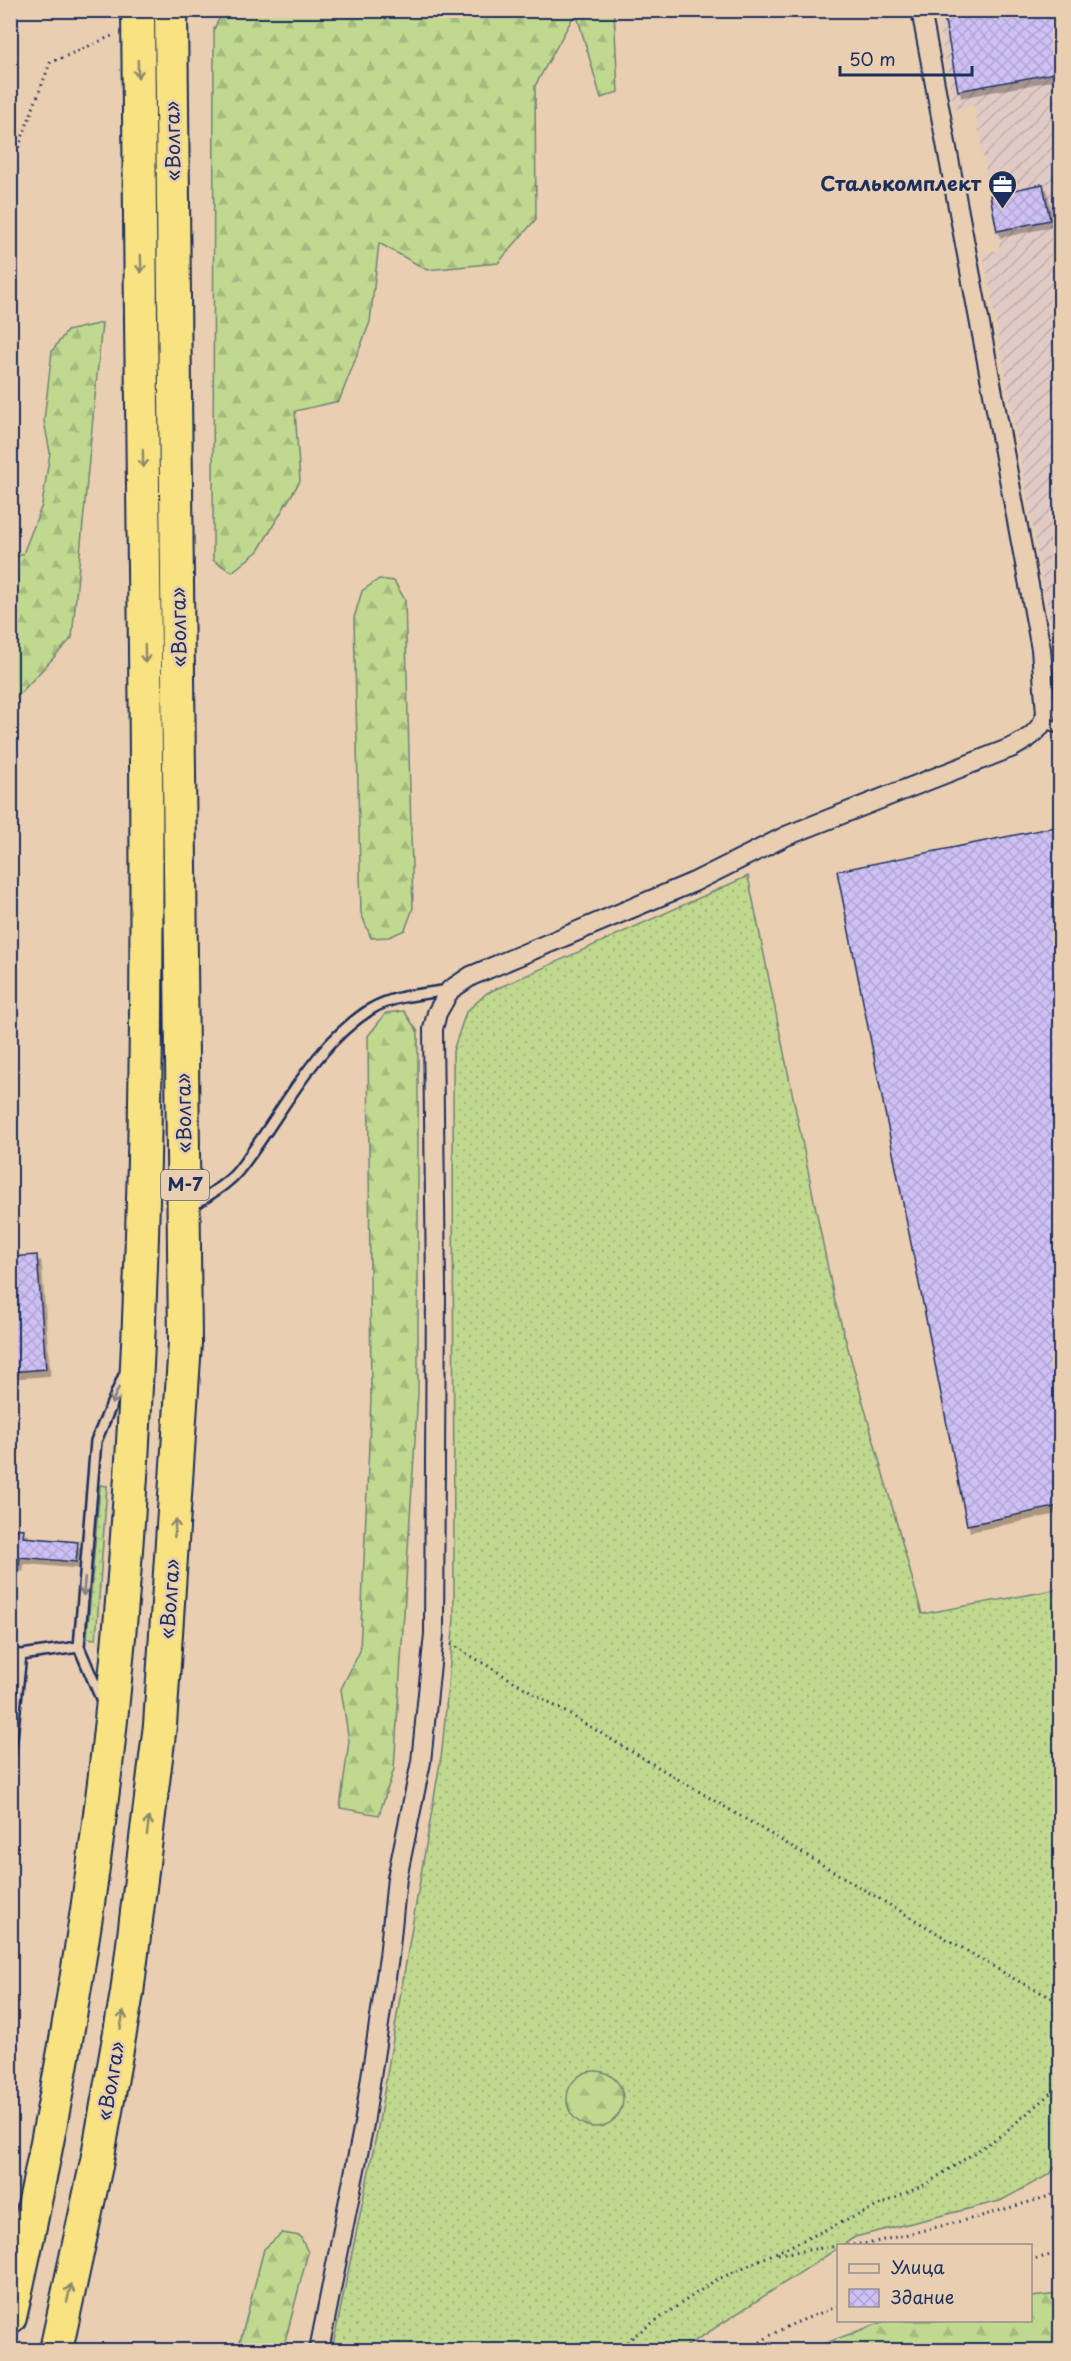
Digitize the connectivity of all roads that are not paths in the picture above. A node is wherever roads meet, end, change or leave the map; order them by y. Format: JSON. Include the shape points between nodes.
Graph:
{"nodes":[{"id":1,"x":171,"y":10,"type":"edge"},
{"id":2,"x":921,"y":10,"type":"edge"},
{"id":3,"x":138,"y":18,"type":"edge"},
{"id":4,"x":1055,"y":723,"type":"edge"},
{"id":5,"x":450,"y":990,"type":"junction"},
{"id":6,"x":185,"y":1212,"type":"junction"},
{"id":7,"x":139,"y":1342,"type":"junction"},
{"id":8,"x":79,"y":1647,"type":"junction"},
{"id":9,"x":10,"y":1654,"type":"edge"},
{"id":10,"x":21,"y":1655,"type":"junction"},
{"id":11,"x":111,"y":1720,"type":"junction"},
{"id":12,"x":10,"y":1756,"type":"edge"},
{"id":13,"x":10,"y":2317,"type":"edge"},
{"id":14,"x":56,"y":2350,"type":"edge"},
{"id":15,"x":319,"y":2350,"type":"edge"}],
"edges":[{"from":1,"to":6,"type":"highway","name":"«Волга»","number":"М-7"},
{"from":2,"to":4,"type":"street"},
{"from":3,"to":7,"type":"highway","name":"«Волга»","number":"М-7","one_way":true,"via":[[148,911]]},
{"from":4,"to":5,"type":"street","via":[[1013,747],[786,836],[694,882],[471,976]]},
{"from":5,"to":6,"type":"lane","via":[[405,996],[372,1008],[352,1024],[313,1065],[237,1173]]},
{"from":5,"to":15,"type":"street","via":[[437,1013],[432,1055],[436,1289],[434,1634],[421,1762],[397,1878],[364,2124]]},
{"from":14,"to":6,"type":"highway","name":"«Волга»","number":"М-7","one_way":true,"via":[[97,2161],[127,1993],[160,1725],[185,1343]]},
{"from":7,"to":8,"type":"lane","one_way":true,"via":[[96,1441]]},
{"from":7,"to":11,"type":"highway","name":"«Волга»","number":"М-7"},
{"from":8,"to":10,"type":"lane"},
{"from":8,"to":11,"type":"lane"},
{"from":9,"to":10,"type":"lane"},
{"from":10,"to":12,"type":"lane"},
{"from":11,"to":13,"type":"highway","name":"«Волга»","number":"М-7","via":[[76,1989],[47,2151]]}]}
